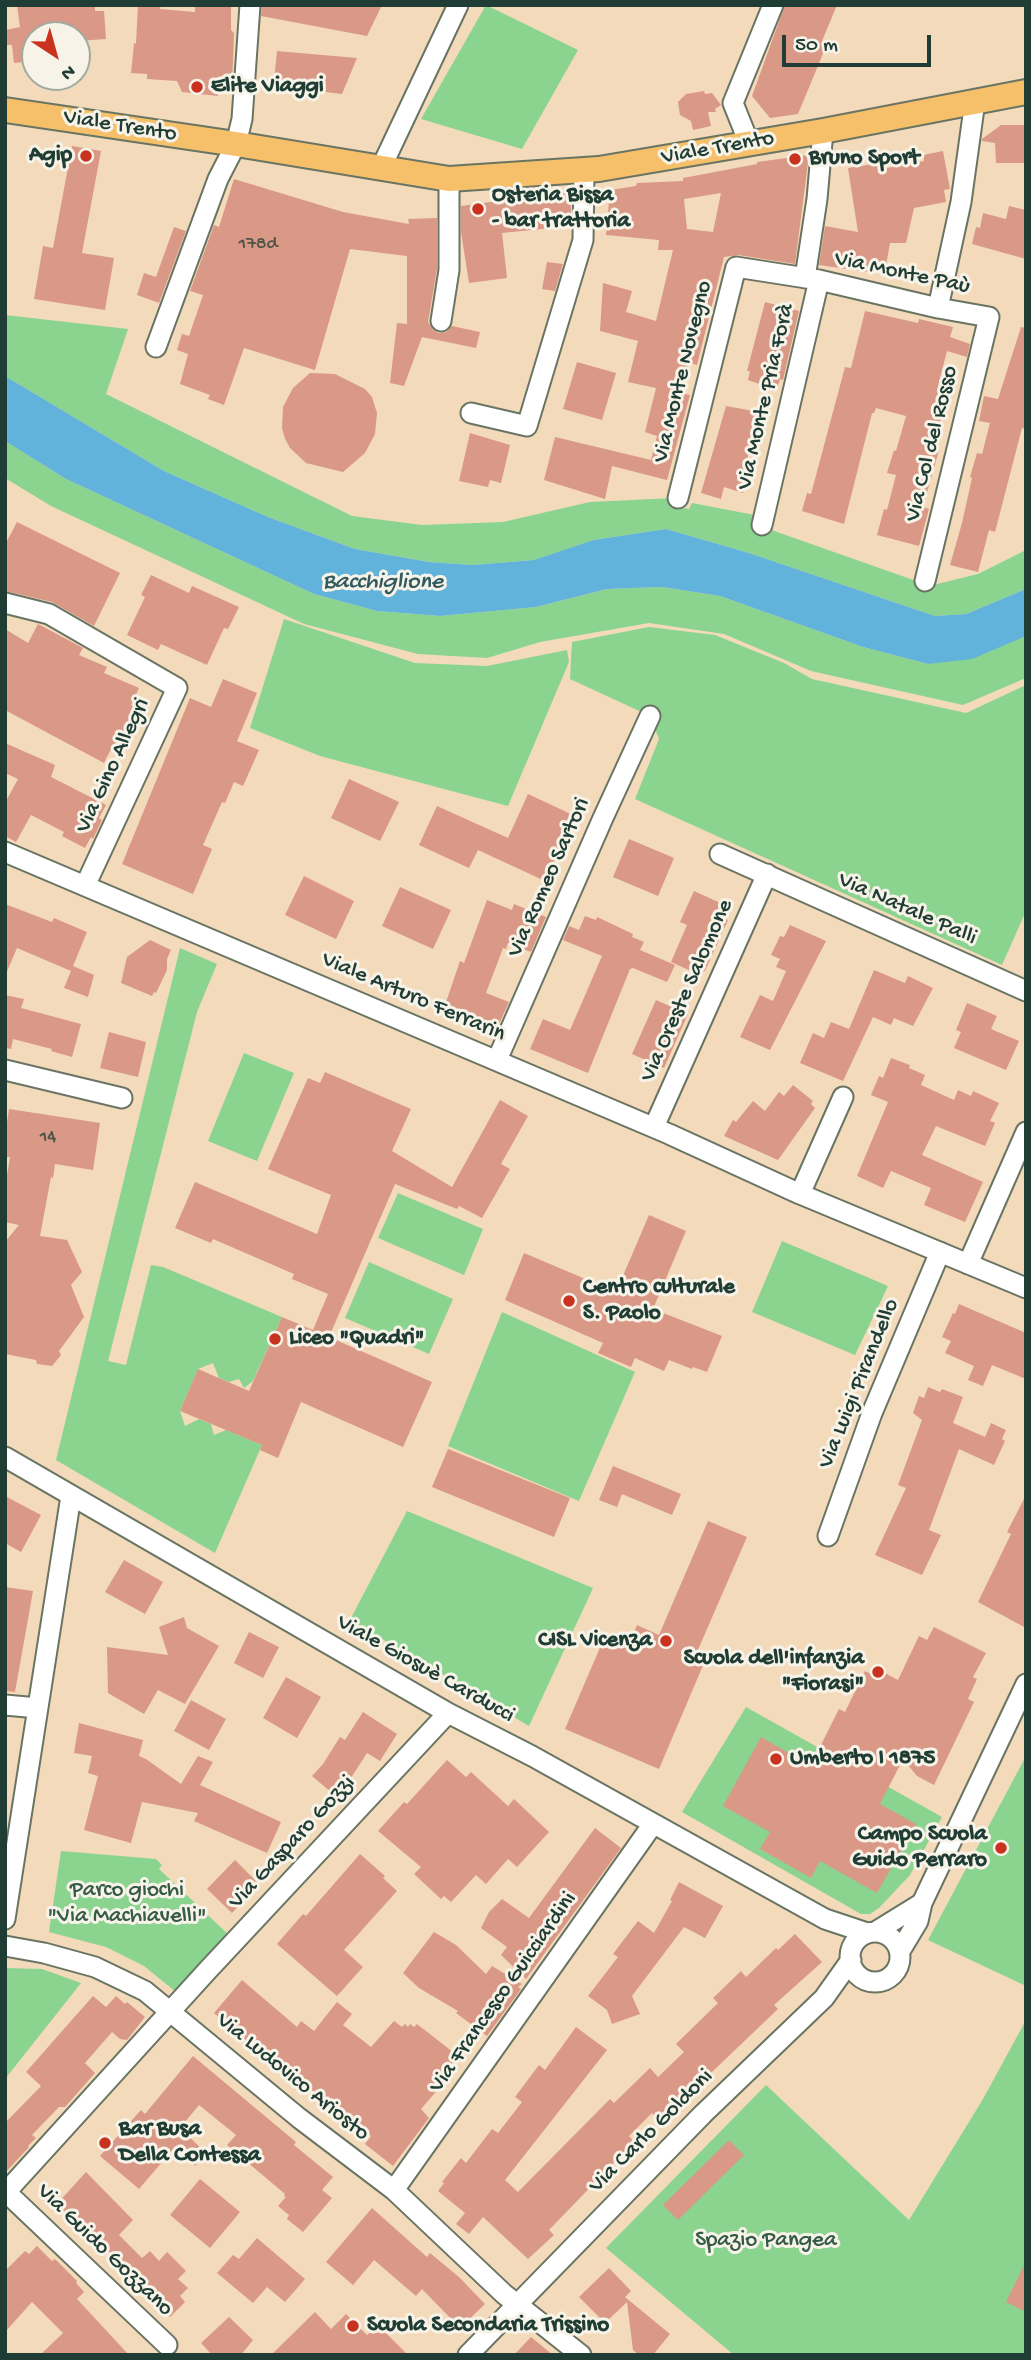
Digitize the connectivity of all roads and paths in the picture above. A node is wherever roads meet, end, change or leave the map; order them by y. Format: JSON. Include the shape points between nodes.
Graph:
{"nodes":[{"id":1,"x":250,"y":5,"type":"edge"},
{"id":2,"x":458,"y":5,"type":"edge"},
{"id":3,"x":773,"y":5,"type":"edge"},
{"id":4,"x":1026,"y":92,"type":"edge"},
{"id":5,"x":975,"y":101,"type":"junction"},
{"id":6,"x":5,"y":110,"type":"edge"},
{"id":7,"x":823,"y":131,"type":"junction"},
{"id":8,"x":236,"y":144,"type":"junction"},
{"id":9,"x":749,"y":144,"type":"junction"},
{"id":10,"x":381,"y":168,"type":"junction"},
{"id":11,"x":584,"y":170,"type":"junction"},
{"id":12,"x":449,"y":179,"type":"junction"},
{"id":13,"x":812,"y":279,"type":"junction"},
{"id":14,"x":938,"y":308,"type":"junction"},
{"id":15,"x":989,"y":317,"type":"joint"},
{"id":16,"x":440,"y":321,"type":"dead end"},
{"id":17,"x":156,"y":347,"type":"dead end"},
{"id":18,"x":471,"y":413,"type":"dead end"},
{"id":19,"x":678,"y":498,"type":"dead end"},
{"id":20,"x":762,"y":525,"type":"dead end"},
{"id":21,"x":925,"y":581,"type":"dead end"},
{"id":22,"x":5,"y":603,"type":"edge"},
{"id":23,"x":650,"y":716,"type":"dead end"},
{"id":24,"x":5,"y":852,"type":"edge"},
{"id":25,"x":720,"y":854,"type":"dead end"},
{"id":26,"x":767,"y":874,"type":"junction"},
{"id":27,"x":85,"y":886,"type":"junction"},
{"id":28,"x":1026,"y":991,"type":"edge"},
{"id":29,"x":497,"y":1060,"type":"junction"},
{"id":30,"x":5,"y":1070,"type":"edge"},
{"id":31,"x":843,"y":1097,"type":"dead end"},
{"id":32,"x":122,"y":1098,"type":"dead end"},
{"id":33,"x":654,"y":1128,"type":"junction"},
{"id":34,"x":1026,"y":1132,"type":"edge"},
{"id":35,"x":800,"y":1194,"type":"junction"},
{"id":36,"x":940,"y":1252,"type":"junction"},
{"id":37,"x":968,"y":1264,"type":"junction"},
{"id":38,"x":1026,"y":1289,"type":"edge"},
{"id":39,"x":5,"y":1457,"type":"edge"},
{"id":40,"x":71,"y":1496,"type":"junction"},
{"id":41,"x":828,"y":1536,"type":"dead end"},
{"id":42,"x":1026,"y":1684,"type":"edge"},
{"id":43,"x":5,"y":1705,"type":"edge"},
{"id":44,"x":38,"y":1708,"type":"junction"},
{"id":45,"x":449,"y":1713,"type":"junction"},
{"id":46,"x":653,"y":1824,"type":"junction"},
{"id":47,"x":922,"y":1903,"type":"junction"},
{"id":48,"x":5,"y":1919,"type":"edge"},
{"id":49,"x":825,"y":1919,"type":"junction"},
{"id":50,"x":871,"y":1933,"type":"junction"},
{"id":51,"x":5,"y":1946,"type":"edge"},
{"id":52,"x":900,"y":1951,"type":"junction"},
{"id":53,"x":851,"y":1956,"type":"junction"},
{"id":54,"x":865,"y":1979,"type":"junction"},
{"id":55,"x":824,"y":1998,"type":"junction"},
{"id":56,"x":171,"y":2011,"type":"junction"},
{"id":57,"x":394,"y":2190,"type":"junction"},
{"id":58,"x":6,"y":2193,"type":"edge"},
{"id":59,"x":517,"y":2304,"type":"junction"},
{"id":60,"x":167,"y":2345,"type":"dead end"},
{"id":61,"x":468,"y":2355,"type":"edge"},
{"id":62,"x":581,"y":2355,"type":"edge"}],
"edges":[{"from":1,"to":8,"type":"street"},
{"from":2,"to":10,"type":"street"},
{"from":3,"to":9,"type":"street","via":[[733,103]]},
{"from":4,"to":5,"type":"main road","name":"Viale Trento"},
{"from":5,"to":7,"type":"main road","name":"Viale Trento"},
{"from":5,"to":14,"type":"street","via":[[961,202]]},
{"from":6,"to":8,"type":"main road","name":"Viale Trento"},
{"from":7,"to":9,"type":"main road","name":"Viale Trento"},
{"from":7,"to":13,"type":"street"},
{"from":8,"to":10,"type":"main road","name":"Viale Trento"},
{"from":8,"to":17,"type":"street","via":[[218,179]]},
{"from":9,"to":11,"type":"main road","name":"Viale Trento"},
{"from":10,"to":12,"type":"main road","name":"Viale Trento"},
{"from":11,"to":12,"type":"main road","name":"Viale Trento"},
{"from":11,"to":18,"type":"street","via":[[583,240],[527,426]]},
{"from":12,"to":16,"type":"street","via":[[449,270]]},
{"from":13,"to":14,"type":"street","name":"Via Monte Paù"},
{"from":13,"to":19,"type":"street","name":"Via Monte Novegno","via":[[736,267]]},
{"from":13,"to":20,"type":"street","name":"Via Monte Pria Forà"},
{"from":14,"to":15,"type":"street","name":"Via Monte Paù"},
{"from":15,"to":21,"type":"street","name":"Via Col del Rosso"},
{"from":22,"to":27,"type":"street","name":"Via Gino Allegri","via":[[49,614],[177,688]]},
{"from":23,"to":29,"type":"street","name":"Via Romeo Sartori"},
{"from":24,"to":27,"type":"street","name":"Viale Arturo Ferrarin"},
{"from":25,"to":26,"type":"street","name":"Via Natale Palli"},
{"from":26,"to":28,"type":"street","name":"Via Natale Palli"},
{"from":26,"to":33,"type":"street","name":"Via Oreste Salomone"},
{"from":27,"to":29,"type":"street","name":"Viale Arturo Ferrarin"},
{"from":29,"to":33,"type":"street","name":"Viale Arturo Ferrarin"},
{"from":30,"to":32,"type":"street"},
{"from":31,"to":35,"type":"street"},
{"from":33,"to":35,"type":"street","name":"Viale Arturo Ferrarin"},
{"from":34,"to":37,"type":"street"},
{"from":35,"to":36,"type":"street","name":"Viale Arturo Ferrarin"},
{"from":36,"to":37,"type":"street","name":"Viale Arturo Ferrarin"},
{"from":36,"to":41,"type":"street","name":"Via Luigi Pirandello","via":[[872,1413]]},
{"from":37,"to":38,"type":"street","name":"Viale Arturo Ferrarin"},
{"from":39,"to":40,"type":"street","name":"Viale Giosuè Carducci"},
{"from":40,"to":44,"type":"street"},
{"from":40,"to":45,"type":"street","name":"Viale Giosuè Carducci"},
{"from":42,"to":47,"type":"street"},
{"from":43,"to":44,"type":"street"},
{"from":44,"to":48,"type":"street"},
{"from":45,"to":46,"type":"street","name":"Viale Giosuè Carducci"},
{"from":45,"to":56,"type":"street","name":"Via Gasparo Gozzi"},
{"from":46,"to":49,"type":"street","name":"Viale Giosuè Carducci"},
{"from":46,"to":57,"type":"street","name":"Via Francesco Guicciardini"},
{"from":47,"to":50,"type":"street"},
{"from":47,"to":52,"type":"street","via":[[918,1921]]},
{"from":49,"to":50,"type":"street","name":"Viale Giosuè Carducci"},
{"from":49,"to":53,"type":"street","name":"Viale Giosuè Carducci"},
{"from":50,"to":52,"type":"street","via":[[891,1937]]},
{"from":50,"to":53,"type":"street","via":[[859,1937]]},
{"from":51,"to":56,"type":"street","name":"Via Ludovico Ariosto","via":[[95,1967],[145,1991]]},
{"from":52,"to":54,"type":"street","via":[[898,1967],[888,1978]]},
{"from":53,"to":54,"type":"street","via":[[858,1975]]},
{"from":53,"to":55,"type":"street","name":"Via Carlo Goldoni"},
{"from":54,"to":55,"type":"street","name":"Via Carlo Goldoni"},
{"from":55,"to":59,"type":"street","name":"Via Carlo Goldoni"},
{"from":56,"to":57,"type":"street","name":"Via Ludovico Ariosto"},
{"from":56,"to":58,"type":"street","name":"Via Gasparo Gozzi"},
{"from":57,"to":59,"type":"street","name":"Via Ludovico Ariosto"},
{"from":58,"to":60,"type":"street","name":"Via Guido Gozzano"},
{"from":59,"to":61,"type":"street","name":"Via Carlo Goldoni"},
{"from":59,"to":62,"type":"street","name":"Via Ludovico Ariosto"}]}
